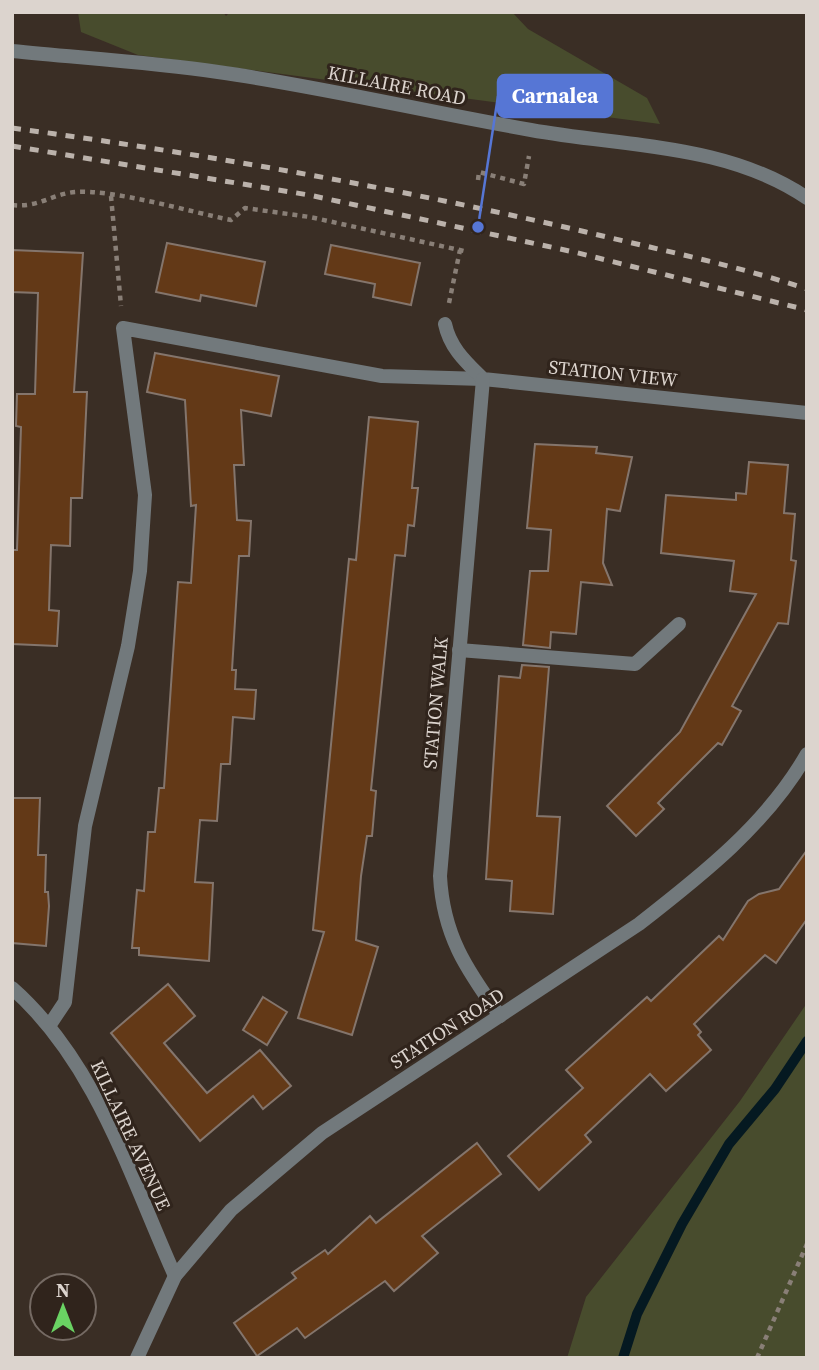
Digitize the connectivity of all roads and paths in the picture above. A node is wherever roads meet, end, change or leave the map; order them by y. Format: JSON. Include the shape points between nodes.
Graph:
{"nodes":[{"id":1,"x":12,"y":51,"type":"edge"},
{"id":2,"x":478,"y":180,"type":"dead end"},
{"id":3,"x":524,"y":184,"type":"dead end"},
{"id":4,"x":111,"y":196,"type":"junction"},
{"id":5,"x":807,"y":198,"type":"edge"},
{"id":6,"x":12,"y":205,"type":"edge"},
{"id":7,"x":445,"y":324,"type":"joint"},
{"id":8,"x":123,"y":328,"type":"junction"},
{"id":9,"x":483,"y":379,"type":"junction"},
{"id":10,"x":807,"y":412,"type":"edge"},
{"id":11,"x":679,"y":624,"type":"dead end"},
{"id":12,"x":459,"y":650,"type":"junction"},
{"id":13,"x":807,"y":754,"type":"edge"},
{"id":14,"x":12,"y":988,"type":"edge"},
{"id":15,"x":500,"y":1016,"type":"junction"},
{"id":16,"x":50,"y":1026,"type":"junction"},
{"id":17,"x":807,"y":1244,"type":"edge"},
{"id":18,"x":174,"y":1276,"type":"junction"},
{"id":19,"x":137,"y":1358,"type":"edge"},
{"id":20,"x":757,"y":1358,"type":"edge"}],
"edges":[{"from":1,"to":5,"type":"street","name":"KILLAIRE ROAD","via":[[217,72],[533,131],[665,147],[730,163]]},
{"from":2,"to":3,"type":"path","via":[[480,172]]},
{"from":4,"to":6,"type":"path","via":[[75,192],[29,207]]},
{"from":4,"to":7,"type":"path","via":[[231,220],[245,208],[310,217],[462,250]]},
{"from":4,"to":8,"type":"path"},
{"from":7,"to":9,"type":"street","via":[[447,337],[460,357]]},
{"from":8,"to":9,"type":"street","name":"STATION VIEW","via":[[382,376]]},
{"from":8,"to":16,"type":"street","via":[[145,495],[141,572],[85,826],[65,1002]]},
{"from":9,"to":10,"type":"street","name":"STATION VIEW"},
{"from":9,"to":12,"type":"street","name":"STATION WALK"},
{"from":11,"to":12,"type":"street","via":[[635,664]]},
{"from":12,"to":15,"type":"street","name":"STATION WALK","via":[[441,897],[454,946]]},
{"from":13,"to":15,"type":"street","name":"STATION ROAD","via":[[776,800],[684,889]]},
{"from":14,"to":16,"type":"street","name":"KILLAIRE AVENUE"},
{"from":15,"to":18,"type":"street","name":"STATION ROAD","via":[[323,1133],[232,1210]]},
{"from":16,"to":18,"type":"street","name":"KILLAIRE AVENUE","via":[[88,1083]]},
{"from":17,"to":20,"type":"path"},
{"from":18,"to":19,"type":"street","name":"STATION ROAD"}]}
